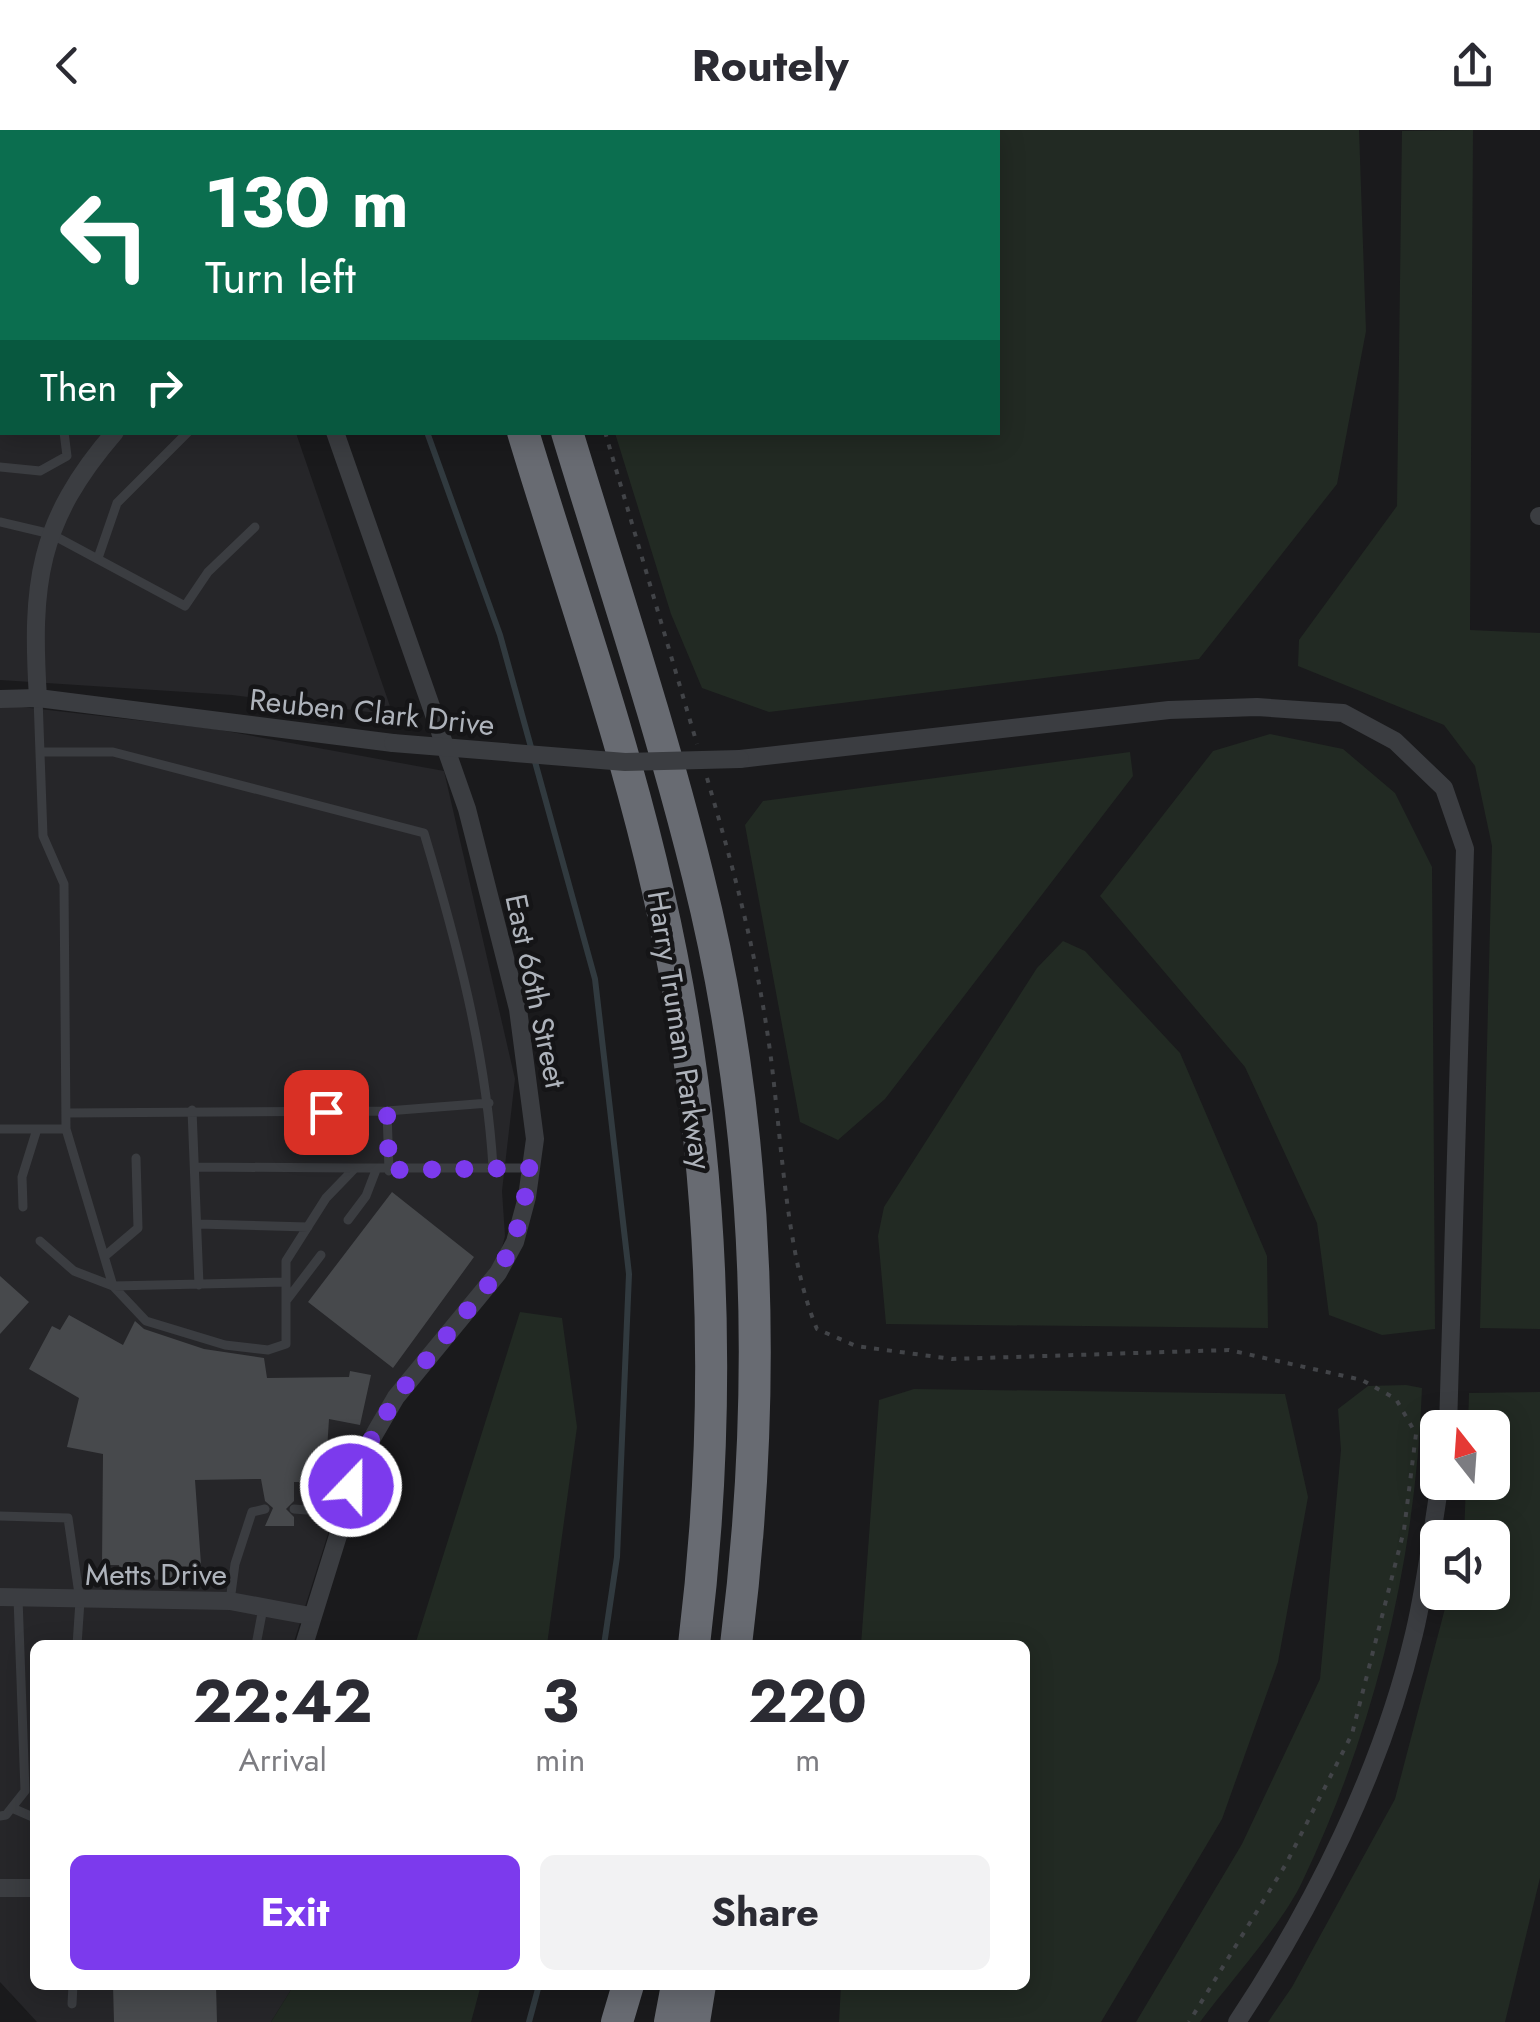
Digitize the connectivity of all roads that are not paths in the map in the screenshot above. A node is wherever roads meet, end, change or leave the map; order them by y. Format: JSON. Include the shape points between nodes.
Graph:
{"nodes":[{"id":1,"x":64,"y":435,"type":"edge"},
{"id":2,"x":112,"y":435,"type":"edge"},
{"id":3,"x":185,"y":435,"type":"edge"},
{"id":4,"x":336,"y":435,"type":"edge"},
{"id":5,"x":524,"y":435,"type":"edge"},
{"id":6,"x":568,"y":435,"type":"edge"},
{"id":7,"x":0,"y":467,"type":"edge"},
{"id":8,"x":0,"y":522,"type":"edge"},
{"id":9,"x":255,"y":527,"type":"dead end"},
{"id":10,"x":51,"y":534,"type":"junction"},
{"id":11,"x":98,"y":558,"type":"junction"},
{"id":12,"x":38,"y":698,"type":"junction"},
{"id":13,"x":0,"y":699,"type":"edge"},
{"id":14,"x":40,"y":752,"type":"junction"},
{"id":15,"x":489,"y":1103,"type":"junction"},
{"id":16,"x":192,"y":1110,"type":"junction"},
{"id":17,"x":387,"y":1112,"type":"junction"},
{"id":18,"x":66,"y":1113,"type":"junction"},
{"id":19,"x":0,"y":1129,"type":"edge"},
{"id":20,"x":37,"y":1129,"type":"junction"},
{"id":21,"x":66,"y":1129,"type":"junction"},
{"id":22,"x":136,"y":1158,"type":"dead end"},
{"id":23,"x":194,"y":1166,"type":"junction"},
{"id":24,"x":494,"y":1167,"type":"junction"},
{"id":25,"x":355,"y":1168,"type":"junction"},
{"id":26,"x":532,"y":1168,"type":"junction"},
{"id":27,"x":376,"y":1170,"type":"junction"},
{"id":28,"x":389,"y":1170,"type":"junction"},
{"id":29,"x":24,"y":1206,"type":"dead end"},
{"id":30,"x":348,"y":1220,"type":"dead end"},
{"id":31,"x":197,"y":1224,"type":"junction"},
{"id":32,"x":308,"y":1226,"type":"junction"},
{"id":33,"x":40,"y":1241,"type":"dead end"},
{"id":34,"x":321,"y":1255,"type":"dead end"},
{"id":35,"x":104,"y":1256,"type":"junction"},
{"id":36,"x":285,"y":1282,"type":"junction"},
{"id":37,"x":199,"y":1285,"type":"junction"},
{"id":38,"x":113,"y":1286,"type":"junction"},
{"id":39,"x":286,"y":1301,"type":"junction"},
{"id":40,"x":1449,"y":1410,"type":"edge"},
{"id":41,"x":754,"y":1454,"type":"junction"},
{"id":42,"x":1437,"y":1500,"type":"edge"},
{"id":43,"x":265,"y":1509,"type":"dead end"},
{"id":44,"x":294,"y":1509,"type":"dead end"},
{"id":45,"x":343,"y":1513,"type":"junction"},
{"id":46,"x":0,"y":1516,"type":"edge"},
{"id":47,"x":9,"y":1597,"type":"edge"},
{"id":48,"x":230,"y":1600,"type":"junction"},
{"id":49,"x":80,"y":1601,"type":"junction"},
{"id":50,"x":264,"y":1605,"type":"junction"},
{"id":51,"x":310,"y":1616,"type":"junction"},
{"id":52,"x":77,"y":1640,"type":"edge"},
{"id":53,"x":257,"y":1640,"type":"edge"},
{"id":54,"x":305,"y":1640,"type":"edge"},
{"id":55,"x":694,"y":1640,"type":"edge"},
{"id":56,"x":736,"y":1640,"type":"edge"},
{"id":57,"x":746,"y":1640,"type":"edge"},
{"id":58,"x":12,"y":1808,"type":"junction"},
{"id":59,"x":0,"y":1816,"type":"edge"},
{"id":60,"x":30,"y":1816,"type":"edge"},
{"id":61,"x":0,"y":1888,"type":"edge"},
{"id":62,"x":30,"y":1888,"type":"edge"},
{"id":63,"x":73,"y":1990,"type":"edge"},
{"id":64,"x":629,"y":1990,"type":"edge"},
{"id":65,"x":630,"y":1990,"type":"edge"},
{"id":66,"x":676,"y":1990,"type":"edge"},
{"id":67,"x":699,"y":1990,"type":"edge"},
{"id":68,"x":72,"y":2004,"type":"dead end"},
{"id":69,"x":617,"y":2022,"type":"edge"},
{"id":70,"x":627,"y":2022,"type":"edge"},
{"id":71,"x":670,"y":2022,"type":"edge"},
{"id":72,"x":694,"y":2022,"type":"edge"},
{"id":73,"x":1236,"y":2022,"type":"edge"}],
"edges":[{"from":1,"to":7,"type":"lane","via":[[67,456],[40,472]]},
{"from":2,"to":10,"type":"street","via":[[72,488]]},
{"from":3,"to":11,"type":"lane","via":[[117,503]]},
{"from":4,"to":26,"type":"street","name":"East 66th Street","via":[[468,809],[518,1010],[532,1100]]},
{"from":5,"to":55,"type":"highway","name":"Harry Truman Parkway","via":[[657,888],[696,1108],[714,1331]]},
{"from":6,"to":41,"type":"highway","name":"Harry Truman Parkway","via":[[678,801],[715,954],[747,1172],[756,1314]]},
{"from":8,"to":10,"type":"lane"},
{"from":9,"to":11,"type":"lane","via":[[184,606]]},
{"from":10,"to":11,"type":"lane"},
{"from":10,"to":12,"type":"street","via":[[39,567],[34,621]]},
{"from":12,"to":13,"type":"street","name":"Reuben Clark Drive"},
{"from":12,"to":14,"type":"lane"},
{"from":12,"to":40,"type":"street","name":"Reuben Clark Drive","bridge":true,"via":[[392,744],[625,762],[740,759],[1169,710],[1343,713],[1396,741],[1444,788],[1465,849]]},
{"from":14,"to":15,"type":"lane","via":[[113,752],[424,833]]},
{"from":14,"to":18,"type":"lane","via":[[43,836],[64,884]]},
{"from":15,"to":17,"type":"lane"},
{"from":15,"to":24,"type":"lane"},
{"from":16,"to":17,"type":"lane"},
{"from":16,"to":18,"type":"lane"},
{"from":16,"to":23,"type":"lane"},
{"from":17,"to":28,"type":"lane"},
{"from":18,"to":21,"type":"lane"},
{"from":19,"to":20,"type":"lane"},
{"from":20,"to":21,"type":"lane"},
{"from":20,"to":29,"type":"lane","via":[[22,1176]]},
{"from":21,"to":35,"type":"lane"},
{"from":22,"to":35,"type":"lane","via":[[138,1228]]},
{"from":23,"to":25,"type":"lane"},
{"from":23,"to":31,"type":"lane"},
{"from":24,"to":26,"type":"lane"},
{"from":24,"to":28,"type":"lane"},
{"from":25,"to":27,"type":"lane"},
{"from":25,"to":32,"type":"lane"},
{"from":26,"to":45,"type":"street","name":"East 66th Street","via":[[514,1242],[498,1273],[396,1397],[364,1452]]},
{"from":27,"to":28,"type":"lane"},
{"from":27,"to":30,"type":"lane"},
{"from":31,"to":32,"type":"lane"},
{"from":31,"to":37,"type":"lane"},
{"from":32,"to":36,"type":"lane","via":[[286,1261]]},
{"from":33,"to":38,"type":"lane","via":[[74,1271]]},
{"from":34,"to":39,"type":"lane"},
{"from":35,"to":38,"type":"lane"},
{"from":36,"to":37,"type":"lane"},
{"from":36,"to":39,"type":"lane"},
{"from":37,"to":38,"type":"lane"},
{"from":38,"to":39,"type":"lane","via":[[146,1321],[225,1345],[268,1350],[286,1344]]},
{"from":41,"to":56,"type":"highway","name":"Harry Truman Parkway"},
{"from":41,"to":57,"type":"highway"},
{"from":42,"to":73,"type":"street","via":[[1414,1632],[1388,1725],[1327,1864]]},
{"from":43,"to":48,"type":"lane","via":[[252,1512]]},
{"from":44,"to":45,"type":"lane"},
{"from":45,"to":51,"type":"street","name":"East 66th Street"},
{"from":46,"to":49,"type":"lane","via":[[68,1518]]},
{"from":47,"to":49,"type":"street","name":"Metts Drive"},
{"from":47,"to":58,"type":"lane","via":[[25,1791]]},
{"from":48,"to":49,"type":"street","name":"Metts Drive"},
{"from":48,"to":50,"type":"street","name":"Metts Drive"},
{"from":49,"to":52,"type":"lane"},
{"from":50,"to":51,"type":"street","name":"Metts Drive"},
{"from":50,"to":53,"type":"lane"},
{"from":51,"to":54,"type":"street","name":"East 66th Street"},
{"from":58,"to":59,"type":"lane"},
{"from":58,"to":60,"type":"lane"},
{"from":61,"to":62,"type":"street"},
{"from":63,"to":68,"type":"lane"},
{"from":64,"to":69,"type":"highway"},
{"from":65,"to":70,"type":"highway"},
{"from":66,"to":71,"type":"highway"},
{"from":67,"to":72,"type":"highway"}]}
